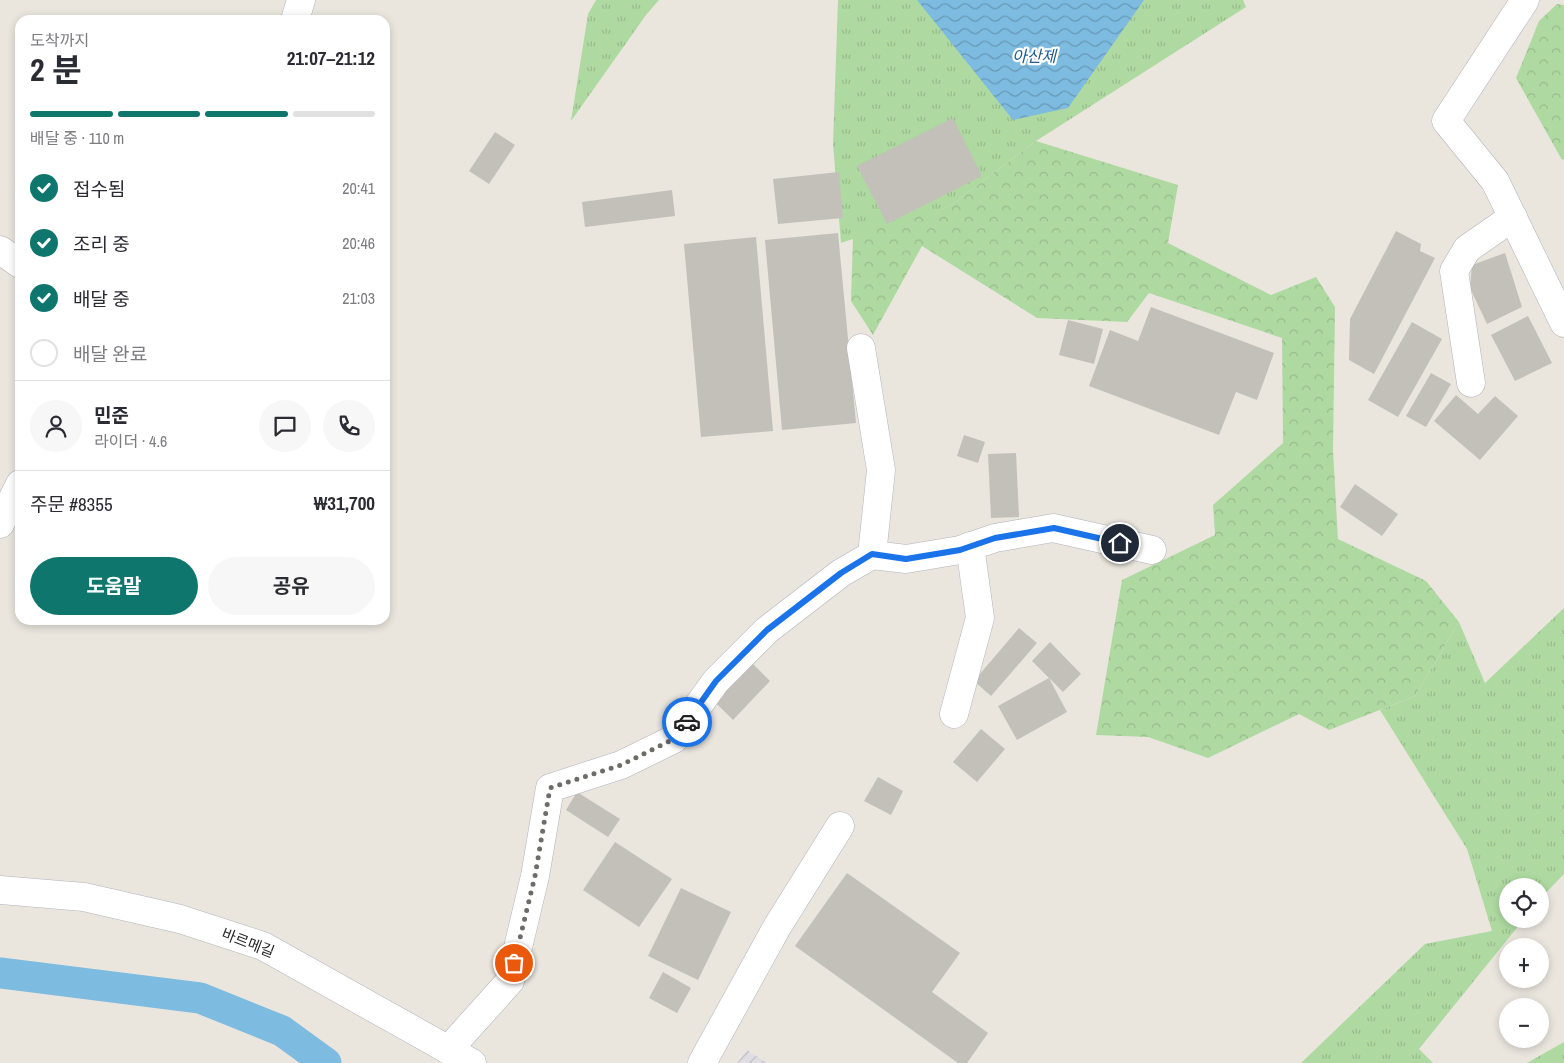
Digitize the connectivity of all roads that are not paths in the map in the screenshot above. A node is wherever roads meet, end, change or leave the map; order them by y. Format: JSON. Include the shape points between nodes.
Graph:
{"nodes":[{"id":1,"x":301,"y":0,"type":"edge"},
{"id":2,"x":1526,"y":0,"type":"edge"},
{"id":3,"x":296,"y":15,"type":"edge"},
{"id":4,"x":1513,"y":217,"type":"junction"},
{"id":5,"x":0,"y":250,"type":"edge"},
{"id":6,"x":15,"y":260,"type":"edge"},
{"id":7,"x":1564,"y":323,"type":"edge"},
{"id":8,"x":861,"y":348,"type":"dead end"},
{"id":9,"x":1471,"y":383,"type":"dead end"},
{"id":10,"x":15,"y":494,"type":"edge"},
{"id":11,"x":0,"y":524,"type":"edge"},
{"id":12,"x":970,"y":546,"type":"junction"},
{"id":13,"x":1152,"y":550,"type":"dead end"},
{"id":14,"x":872,"y":554,"type":"junction"},
{"id":15,"x":954,"y":714,"type":"dead end"},
{"id":16,"x":840,"y":826,"type":"dead end"},
{"id":17,"x":0,"y":890,"type":"edge"},
{"id":18,"x":448,"y":1050,"type":"junction"},
{"id":19,"x":472,"y":1063,"type":"edge"},
{"id":20,"x":702,"y":1063,"type":"edge"}],
"edges":[{"from":1,"to":3,"type":"street"},
{"from":2,"to":4,"type":"street","via":[[1446,121],[1495,181]]},
{"from":4,"to":7,"type":"street"},
{"from":4,"to":9,"type":"street","via":[[1467,249],[1454,271]]},
{"from":5,"to":6,"type":"street"},
{"from":8,"to":14,"type":"street","via":[[882,470]]},
{"from":10,"to":11,"type":"street"},
{"from":12,"to":13,"type":"street","via":[[995,538],[1054,528]]},
{"from":12,"to":14,"type":"street","via":[[906,559]]},
{"from":12,"to":15,"type":"street","via":[[980,618]]},
{"from":14,"to":18,"type":"street","via":[[841,573],[767,630],[716,681],[674,739],[621,765],[550,788],[535,876],[510,981]]},
{"from":16,"to":20,"type":"street","via":[[776,927]]},
{"from":17,"to":18,"type":"street","name":"바르메길","via":[[84,897],[180,919],[263,946]]},
{"from":18,"to":19,"type":"street","name":"바르메길"}]}
